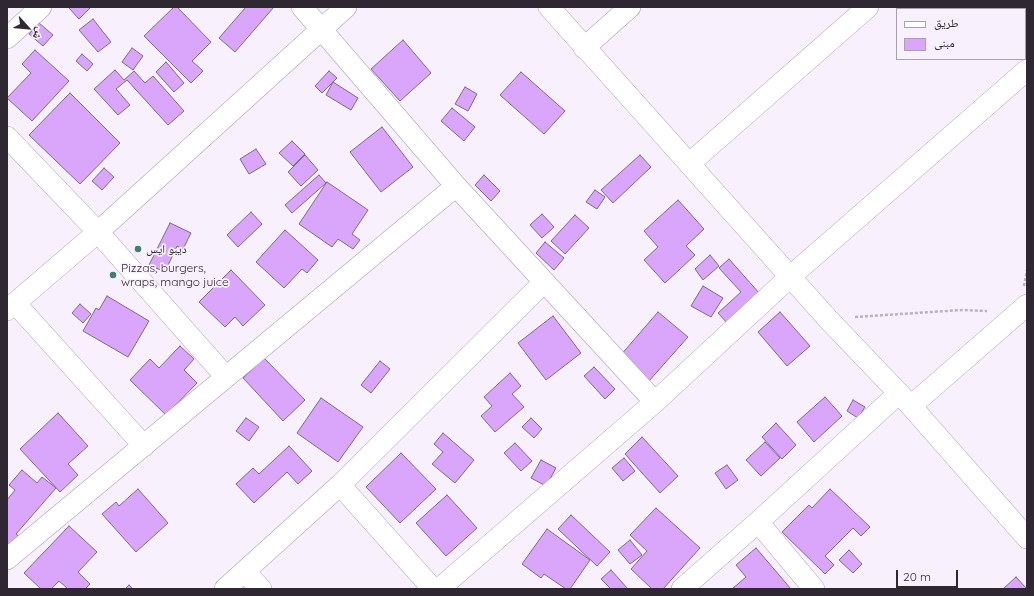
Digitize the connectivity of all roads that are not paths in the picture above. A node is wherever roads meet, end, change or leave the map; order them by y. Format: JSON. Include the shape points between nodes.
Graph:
{"nodes":[{"id":1,"x":41,"y":7,"type":"edge"},
{"id":2,"x":302,"y":7,"type":"edge"},
{"id":3,"x":346,"y":7,"type":"edge"},
{"id":4,"x":548,"y":7,"type":"edge"},
{"id":5,"x":630,"y":7,"type":"edge"},
{"id":6,"x":868,"y":7,"type":"edge"},
{"id":7,"x":321,"y":29,"type":"junction"},
{"id":8,"x":7,"y":38,"type":"edge"},
{"id":9,"x":584,"y":48,"type":"junction"},
{"id":10,"x":1027,"y":70,"type":"edge"},
{"id":11,"x":7,"y":137,"type":"edge"},
{"id":12,"x":689,"y":164,"type":"junction"},
{"id":13,"x":456,"y":186,"type":"junction"},
{"id":14,"x":98,"y":232,"type":"junction"},
{"id":15,"x":791,"y":276,"type":"junction"},
{"id":16,"x":544,"y":282,"type":"junction"},
{"id":17,"x":11,"y":306,"type":"edge"},
{"id":18,"x":1025,"y":309,"type":"edge"},
{"id":19,"x":226,"y":377,"type":"junction"},
{"id":20,"x":905,"y":400,"type":"junction"},
{"id":21,"x":655,"y":402,"type":"junction"},
{"id":22,"x":144,"y":446,"type":"junction"},
{"id":23,"x":340,"y":485,"type":"junction"},
{"id":24,"x":758,"y":522,"type":"junction"},
{"id":25,"x":1027,"y":538,"type":"edge"},
{"id":26,"x":7,"y":559,"type":"edge"},
{"id":27,"x":245,"y":572,"type":"junction"},
{"id":28,"x":225,"y":589,"type":"edge"},
{"id":29,"x":261,"y":589,"type":"edge"},
{"id":30,"x":433,"y":589,"type":"edge"},
{"id":31,"x":439,"y":589,"type":"edge"},
{"id":32,"x":682,"y":589,"type":"edge"},
{"id":33,"x":814,"y":589,"type":"edge"}],
"edges":[{"from":1,"to":8,"type":"street"},
{"from":2,"to":7,"type":"street"},
{"from":3,"to":7,"type":"street"},
{"from":4,"to":9,"type":"street"},
{"from":5,"to":9,"type":"street"},
{"from":6,"to":12,"type":"street"},
{"from":7,"to":13,"type":"street"},
{"from":7,"to":14,"type":"street"},
{"from":9,"to":12,"type":"street"},
{"from":10,"to":15,"type":"street"},
{"from":11,"to":14,"type":"street"},
{"from":12,"to":15,"type":"street"},
{"from":13,"to":16,"type":"street"},
{"from":13,"to":19,"type":"street"},
{"from":14,"to":17,"type":"street"},
{"from":14,"to":19,"type":"street"},
{"from":15,"to":20,"type":"street"},
{"from":15,"to":21,"type":"street"},
{"from":16,"to":21,"type":"street"},
{"from":16,"to":23,"type":"street"},
{"from":17,"to":22,"type":"street"},
{"from":18,"to":20,"type":"street"},
{"from":19,"to":22,"type":"street"},
{"from":20,"to":24,"type":"street"},
{"from":20,"to":25,"type":"street"},
{"from":21,"to":31,"type":"street"},
{"from":22,"to":26,"type":"street"},
{"from":23,"to":27,"type":"street"},
{"from":23,"to":30,"type":"street"},
{"from":24,"to":32,"type":"street"},
{"from":24,"to":33,"type":"street"},
{"from":27,"to":28,"type":"street"},
{"from":27,"to":29,"type":"street"}]}
